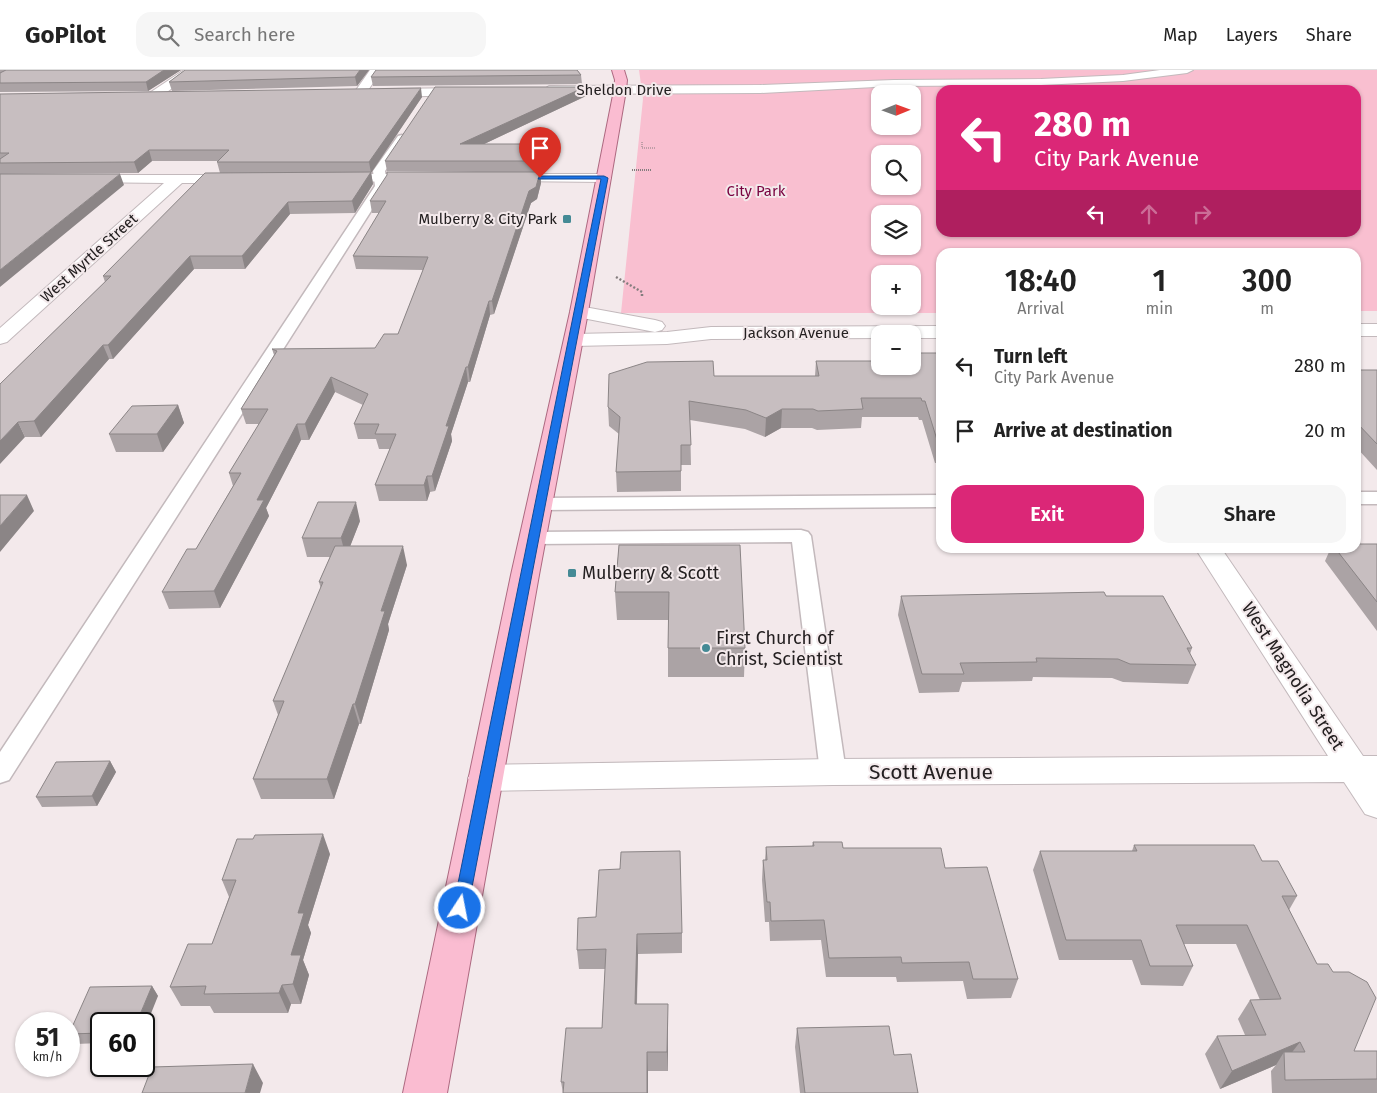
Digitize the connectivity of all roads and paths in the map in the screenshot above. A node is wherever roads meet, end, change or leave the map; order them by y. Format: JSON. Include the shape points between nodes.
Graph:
{"nodes":[{"id":1,"x":191,"y":70,"type":"edge"},
{"id":2,"x":376,"y":70,"type":"edge"},
{"id":3,"x":618,"y":70,"type":"edge"},
{"id":4,"x":1187,"y":70,"type":"edge"},
{"id":5,"x":539,"y":90,"type":"edge"},
{"id":6,"x":620,"y":90,"type":"junction"},
{"id":7,"x":481,"y":91,"type":"edge"},
{"id":8,"x":172,"y":96,"type":"edge"},
{"id":9,"x":406,"y":132,"type":"edge"},
{"id":10,"x":642,"y":142,"type":"dead end"},
{"id":11,"x":656,"y":148,"type":"dead end"},
{"id":12,"x":322,"y":178,"type":"edge"},
{"id":13,"x":380,"y":178,"type":"junction"},
{"id":14,"x":440,"y":178,"type":"edge"},
{"id":15,"x":489,"y":178,"type":"edge"},
{"id":16,"x":604,"y":178,"type":"junction"},
{"id":17,"x":69,"y":179,"type":"edge"},
{"id":18,"x":178,"y":179,"type":"junction"},
{"id":19,"x":255,"y":179,"type":"edge"},
{"id":20,"x":617,"y":270,"type":"dead end"},
{"id":21,"x":642,"y":292,"type":"dead end"},
{"id":22,"x":576,"y":326,"type":"junction"},
{"id":23,"x":1361,"y":330,"type":"edge"},
{"id":24,"x":1377,"y":330,"type":"edge"},
{"id":25,"x":936,"y":332,"type":"edge"},
{"id":26,"x":712,"y":333,"type":"junction"},
{"id":27,"x":0,"y":338,"type":"edge"},
{"id":28,"x":1361,"y":498,"type":"edge"},
{"id":29,"x":1377,"y":498,"type":"edge"},
{"id":30,"x":936,"y":501,"type":"edge"},
{"id":31,"x":539,"y":504,"type":"junction"},
{"id":32,"x":532,"y":538,"type":"junction"},
{"id":33,"x":1212,"y":553,"type":"edge"},
{"id":34,"x":1366,"y":770,"type":"edge"},
{"id":35,"x":0,"y":772,"type":"edge"},
{"id":36,"x":833,"y":772,"type":"junction"},
{"id":37,"x":485,"y":778,"type":"junction"},
{"id":38,"x":1377,"y":804,"type":"edge"},
{"id":39,"x":425,"y":1093,"type":"edge"}],
"edges":[{"from":1,"to":8,"type":"street","via":[[148,97]]},
{"from":2,"to":7,"type":"street","via":[[355,92],[430,97]]},
{"from":3,"to":6,"type":"main road"},
{"from":4,"to":6,"type":"street","name":"Sheldon Drive","via":[[1085,81]]},
{"from":5,"to":6,"type":"street","name":"Sheldon Drive"},
{"from":6,"to":16,"type":"main road"},
{"from":9,"to":13,"type":"lane","via":[[379,172]]},
{"from":10,"to":11,"type":"path","via":[[642,148]]},
{"from":12,"to":13,"type":"street"},
{"from":13,"to":14,"type":"street"},
{"from":13,"to":35,"type":"lane","via":[[381,186]]},
{"from":15,"to":16,"type":"street"},
{"from":16,"to":22,"type":"main road"},
{"from":17,"to":18,"type":"street"},
{"from":18,"to":19,"type":"street"},
{"from":18,"to":27,"type":"street","name":"West Myrtle Street"},
{"from":20,"to":21,"type":"path","via":[[616,279]]},
{"from":22,"to":26,"type":"street","name":"Jackson Avenue","via":[[667,328]]},
{"from":22,"to":26,"type":"street","name":"Jackson Avenue","via":[[667,338]]},
{"from":22,"to":31,"type":"main road"},
{"from":23,"to":24,"type":"street"},
{"from":25,"to":26,"type":"street","name":"Jackson Avenue"},
{"from":28,"to":29,"type":"lane"},
{"from":30,"to":31,"type":"lane"},
{"from":31,"to":32,"type":"main road"},
{"from":32,"to":36,"type":"lane","via":[[801,536]]},
{"from":32,"to":37,"type":"main road"},
{"from":33,"to":34,"type":"street","name":"West Magnolia Street"},
{"from":34,"to":36,"type":"street","name":"Scott Avenue"},
{"from":34,"to":38,"type":"street","name":"West Magnolia Street"},
{"from":36,"to":37,"type":"street","name":"Scott Avenue"},
{"from":37,"to":39,"type":"main road"}]}
